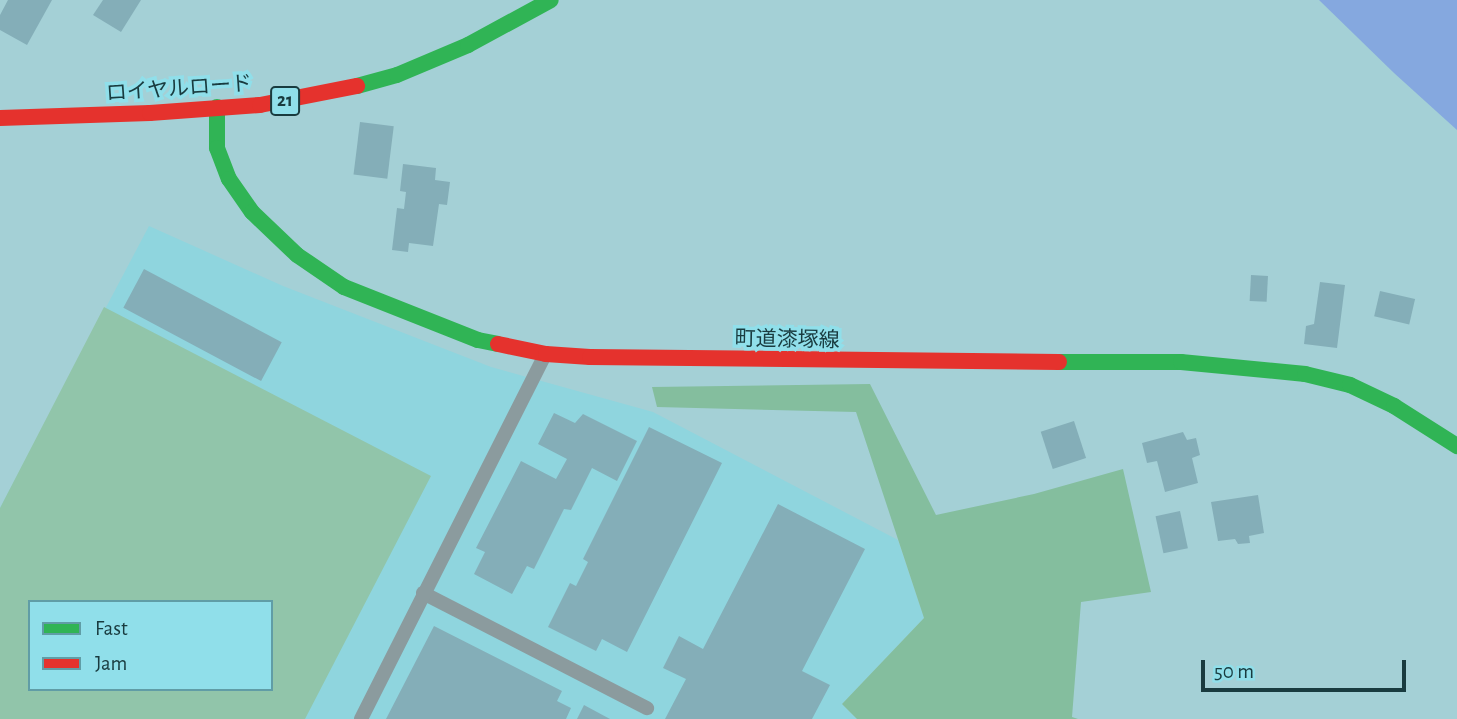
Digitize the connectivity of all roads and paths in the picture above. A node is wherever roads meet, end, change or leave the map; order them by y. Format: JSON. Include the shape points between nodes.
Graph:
{"nodes":[{"id":1,"x":551,"y":0,"type":"edge"},
{"id":2,"x":216,"y":107,"type":"junction"},
{"id":3,"x":0,"y":118,"type":"edge"},
{"id":4,"x":546,"y":354,"type":"junction"},
{"id":5,"x":1457,"y":446,"type":"edge"},
{"id":6,"x":423,"y":593,"type":"junction"},
{"id":7,"x":647,"y":708,"type":"dead end"},
{"id":8,"x":361,"y":719,"type":"edge"}],
"edges":[{"from":1,"to":2,"type":"street","name":"ロイヤルロード","number":"21","via":[[468,45],[397,75],[330,94]]},
{"from":2,"to":3,"type":"street","name":"ロイヤルロード","number":"21"},
{"from":2,"to":4,"type":"street","name":"町道漆塚線","via":[[217,148],[229,179],[252,212],[297,255],[344,287],[393,307],[478,340]]},
{"from":4,"to":5,"type":"street","name":"町道漆塚線","via":[[868,362],[1181,362],[1251,367],[1350,385],[1394,406]]},
{"from":4,"to":6,"type":"lane"},
{"from":6,"to":7,"type":"lane"},
{"from":6,"to":8,"type":"lane"}]}
